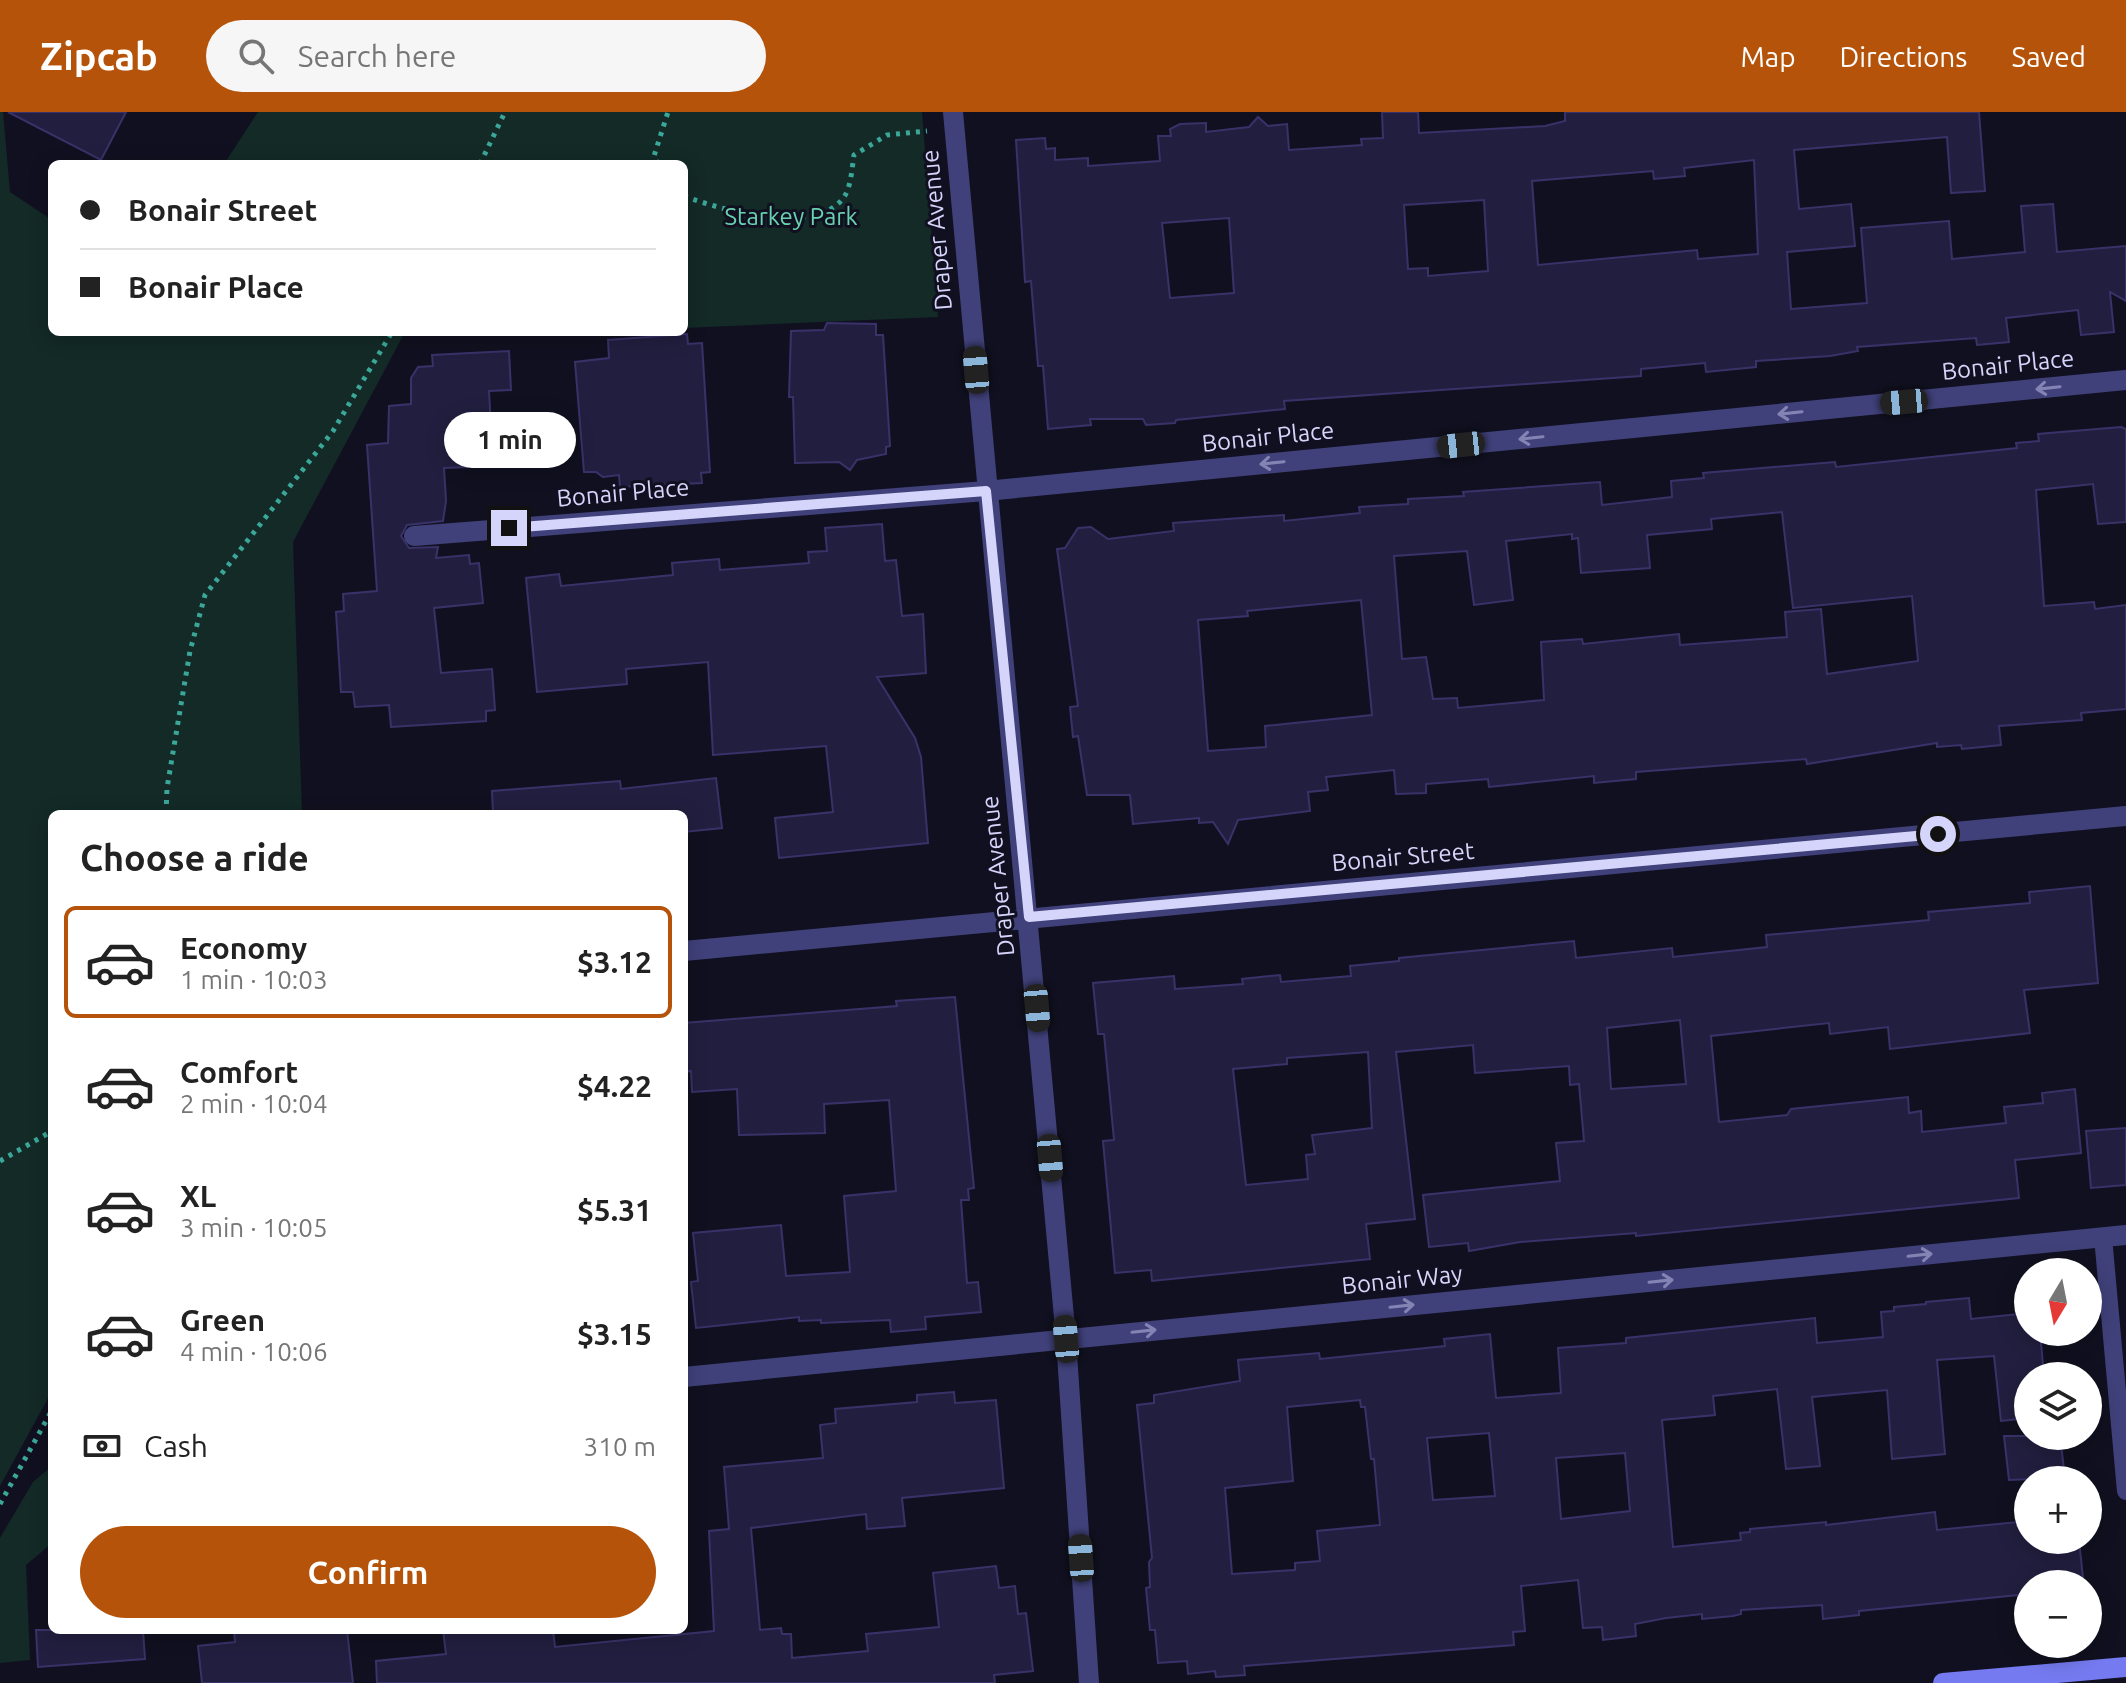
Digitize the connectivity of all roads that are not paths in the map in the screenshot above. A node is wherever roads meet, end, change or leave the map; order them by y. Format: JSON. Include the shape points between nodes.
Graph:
{"nodes":[{"id":1,"x":954,"y":120,"type":"edge"},
{"id":2,"x":2126,"y":380,"type":"edge"},
{"id":3,"x":986,"y":491,"type":"junction"},
{"id":4,"x":414,"y":536,"type":"dead end"},
{"id":5,"x":2126,"y":816,"type":"edge"},
{"id":6,"x":1029,"y":917,"type":"junction"},
{"id":7,"x":688,"y":951,"type":"edge"},
{"id":8,"x":2126,"y":1235,"type":"edge"},
{"id":9,"x":2103,"y":1237,"type":"junction"},
{"id":10,"x":1066,"y":1339,"type":"junction"},
{"id":11,"x":688,"y":1377,"type":"edge"},
{"id":12,"x":2122,"y":1399,"type":"edge"},
{"id":13,"x":2126,"y":1491,"type":"edge"},
{"id":14,"x":2126,"y":1667,"type":"edge"},
{"id":15,"x":1089,"y":1683,"type":"edge"},
{"id":16,"x":1943,"y":1683,"type":"edge"}],
"edges":[{"from":1,"to":3,"type":"street","name":"Draper Avenue"},
{"from":2,"to":3,"type":"street","name":"Bonair Place","one_way":true},
{"from":3,"to":4,"type":"street","name":"Bonair Place"},
{"from":3,"to":6,"type":"street","name":"Draper Avenue"},
{"from":5,"to":6,"type":"street","name":"Bonair Street"},
{"from":6,"to":7,"type":"street","name":"Bonair Street"},
{"from":6,"to":10,"type":"street","name":"Draper Avenue"},
{"from":8,"to":9,"type":"street","name":"Bonair Way"},
{"from":10,"to":9,"type":"street","name":"Bonair Way","one_way":true},
{"from":9,"to":12,"type":"lane"},
{"from":10,"to":11,"type":"street","name":"Bonair Way"},
{"from":10,"to":15,"type":"street","name":"Draper Avenue"},
{"from":12,"to":13,"type":"lane"},
{"from":14,"to":16,"type":"main road"}]}
